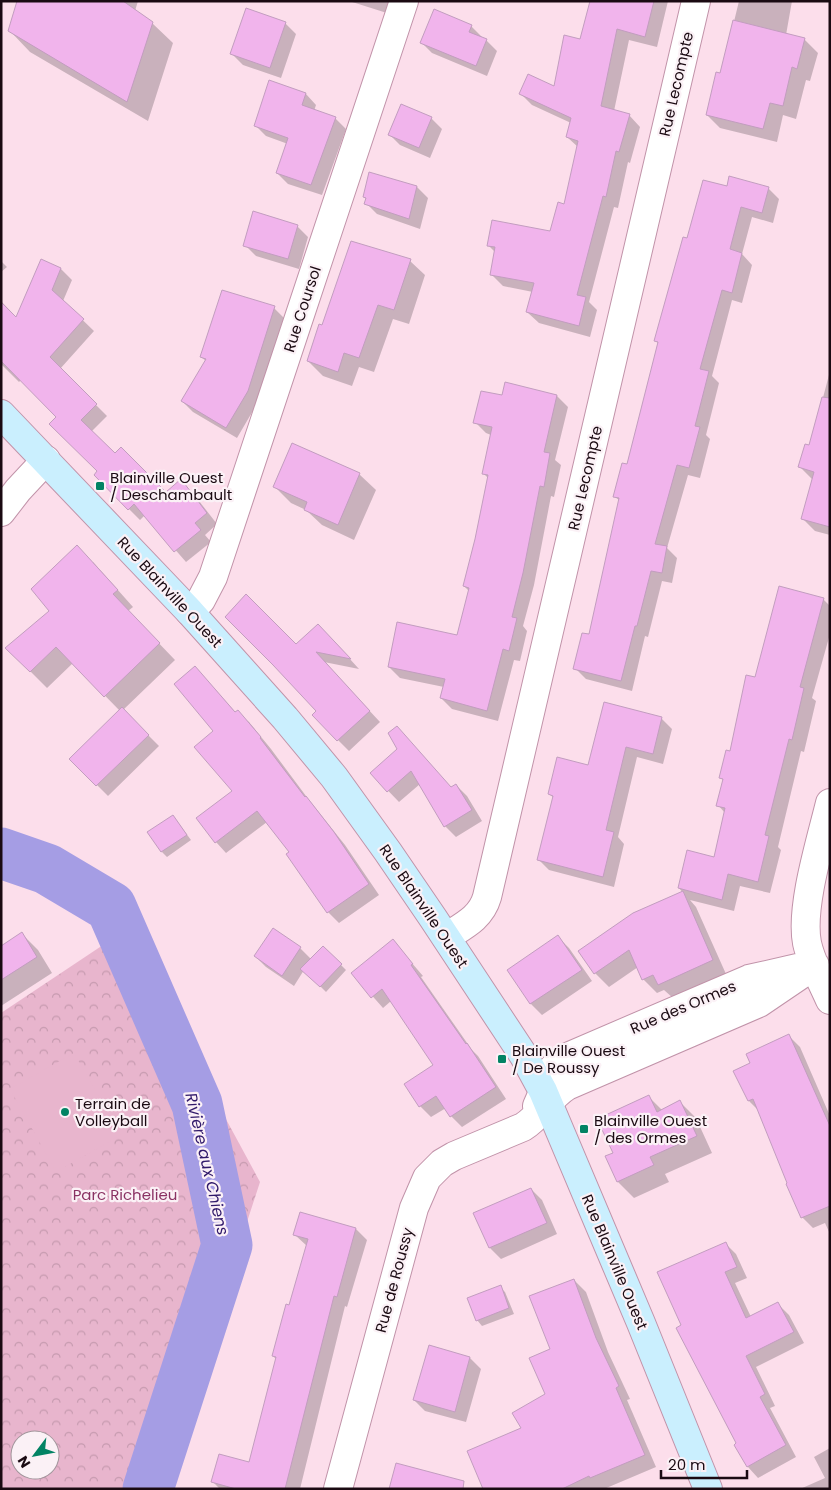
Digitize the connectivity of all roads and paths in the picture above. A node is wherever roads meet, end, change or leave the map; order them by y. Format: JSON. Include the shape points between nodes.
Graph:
{"nodes":[{"id":1,"x":404,"y":1,"type":"edge"},
{"id":2,"x":696,"y":1,"type":"edge"},
{"id":3,"x":1,"y":414,"type":"edge"},
{"id":4,"x":46,"y":460,"type":"junction"},
{"id":5,"x":1,"y":512,"type":"edge"},
{"id":6,"x":190,"y":612,"type":"junction"},
{"id":7,"x":830,"y":803,"type":"edge"},
{"id":8,"x":446,"y":937,"type":"junction"},
{"id":9,"x":822,"y":961,"type":"edge"},
{"id":10,"x":830,"y":1000,"type":"edge"},
{"id":11,"x":546,"y":1097,"type":"junction"},
{"id":12,"x":702,"y":1487,"type":"edge"},
{"id":13,"x":338,"y":1489,"type":"edge"}],
"edges":[{"from":1,"to":6,"type":"street","name":"Rue Coursol","via":[[213,577],[201,600]]},
{"from":2,"to":8,"type":"street","name":"Rue Lecompte","via":[[487,897],[474,918]]},
{"from":3,"to":4,"type":"street","name":"Rue Blainville Ouest"},
{"from":4,"to":5,"type":"street"},
{"from":4,"to":6,"type":"street","name":"Rue Blainville Ouest"},
{"from":6,"to":8,"type":"street","name":"Rue Blainville Ouest","via":[[334,777]]},
{"from":7,"to":9,"type":"street","via":[[812,879],[806,934],[807,944]]},
{"from":8,"to":11,"type":"street","name":"Rue Blainville Ouest","via":[[524,1056]]},
{"from":9,"to":10,"type":"street"},
{"from":9,"to":11,"type":"street","name":"Rue des Ormes","via":[[748,980],[565,1058],[554,1067]]},
{"from":11,"to":12,"type":"street","name":"Rue Blainville Ouest","via":[[641,1323]]},
{"from":11,"to":13,"type":"street","name":"Rue de Roussy","via":[[523,1127],[454,1156],[427,1178],[414,1208]]}]}
